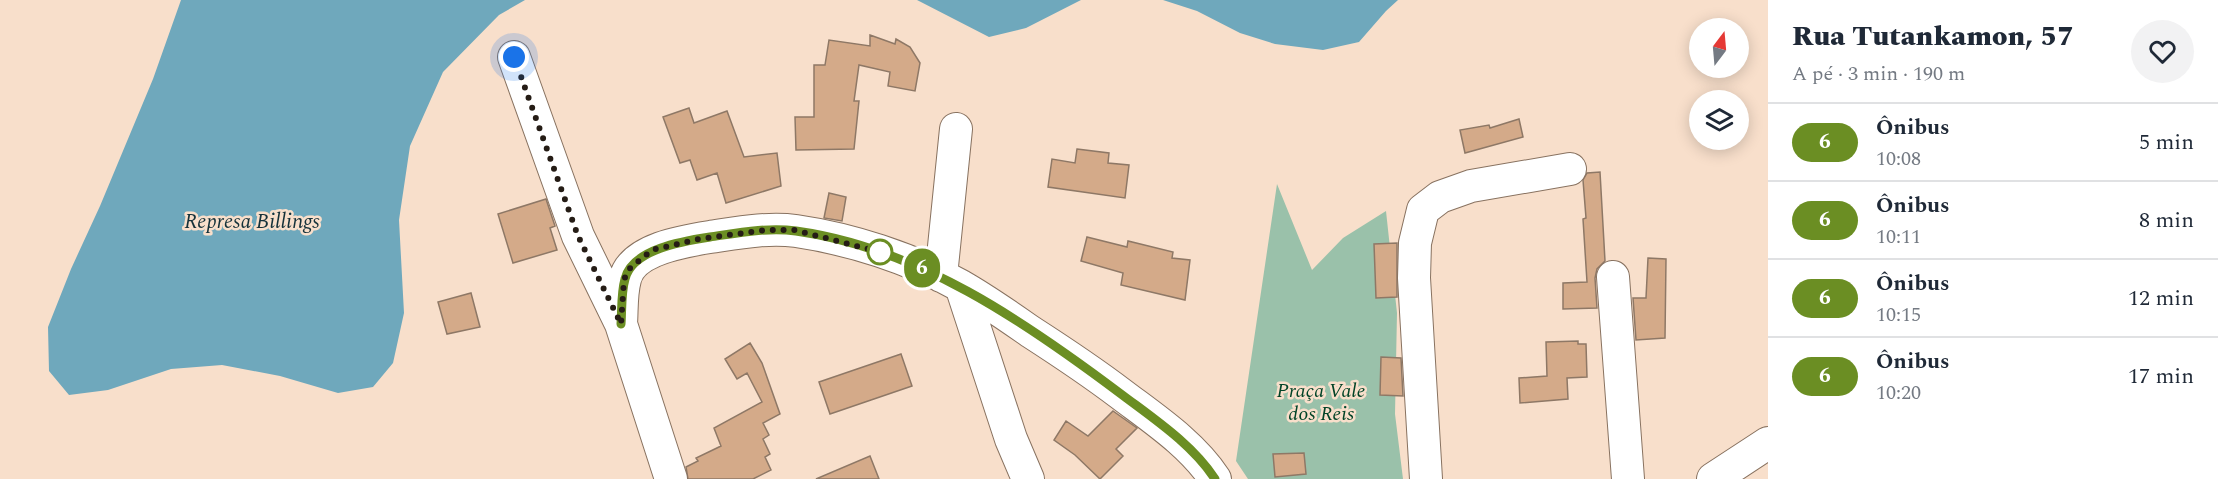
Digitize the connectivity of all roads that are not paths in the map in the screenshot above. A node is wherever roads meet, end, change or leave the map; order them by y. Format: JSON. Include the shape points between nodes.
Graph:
{"nodes":[{"id":1,"x":514,"y":57,"type":"dead end"},
{"id":2,"x":956,"y":129,"type":"dead end"},
{"id":3,"x":1570,"y":169,"type":"dead end"},
{"id":4,"x":1613,"y":277,"type":"dead end"},
{"id":5,"x":951,"y":281,"type":"junction"},
{"id":6,"x":621,"y":324,"type":"junction"},
{"id":7,"x":1768,"y":443,"type":"edge"},
{"id":8,"x":671,"y":479,"type":"edge"},
{"id":9,"x":1028,"y":479,"type":"edge"},
{"id":10,"x":1215,"y":479,"type":"edge"},
{"id":11,"x":1426,"y":479,"type":"edge"},
{"id":12,"x":1629,"y":479,"type":"edge"},
{"id":13,"x":1713,"y":479,"type":"edge"}],
"edges":[{"from":1,"to":6,"type":"street","via":[[578,236]]},
{"from":2,"to":5,"type":"street"},
{"from":3,"to":11,"type":"street","via":[[1471,186],[1440,197],[1424,210],[1415,243],[1414,278]]},
{"from":4,"to":12,"type":"street"},
{"from":5,"to":6,"type":"street","via":[[875,250],[794,230],[766,230],[652,250],[628,270]]},
{"from":5,"to":9,"type":"street"},
{"from":5,"to":10,"type":"street","via":[[1092,372],[1155,419],[1206,465]]},
{"from":6,"to":8,"type":"street"},
{"from":7,"to":13,"type":"street"}]}
